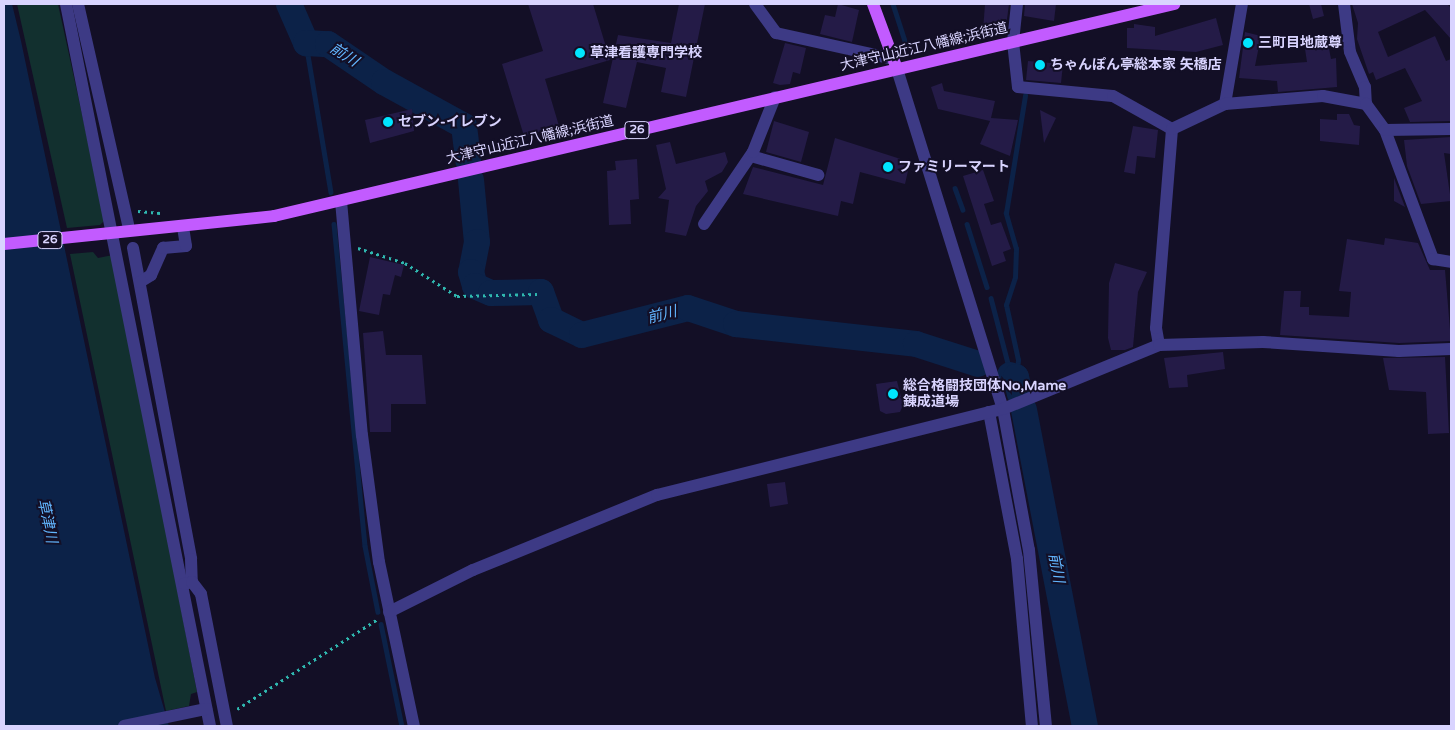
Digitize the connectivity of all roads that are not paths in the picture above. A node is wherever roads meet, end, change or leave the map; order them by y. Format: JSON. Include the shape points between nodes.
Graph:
{"nodes":[{"id":1,"x":71,"y":4,"type":"edge"},
{"id":2,"x":755,"y":4,"type":"edge"},
{"id":3,"x":873,"y":4,"type":"edge"},
{"id":4,"x":1017,"y":4,"type":"edge"},
{"id":5,"x":1174,"y":4,"type":"edge"},
{"id":6,"x":1242,"y":4,"type":"edge"},
{"id":7,"x":1344,"y":4,"type":"edge"},
{"id":8,"x":1013,"y":42,"type":"junction"},
{"id":9,"x":895,"y":64,"type":"junction"},
{"id":10,"x":775,"y":98,"type":"junction"},
{"id":11,"x":1224,"y":104,"type":"junction"},
{"id":12,"x":1366,"y":104,"type":"junction"},
{"id":13,"x":1172,"y":129,"type":"junction"},
{"id":14,"x":1451,"y":129,"type":"edge"},
{"id":15,"x":1385,"y":130,"type":"junction"},
{"id":16,"x":751,"y":156,"type":"junction"},
{"id":17,"x":818,"y":175,"type":"dead end"},
{"id":18,"x":340,"y":201,"type":"junction"},
{"id":19,"x":128,"y":224,"type":"dead end"},
{"id":20,"x":704,"y":224,"type":"dead end"},
{"id":21,"x":183,"y":228,"type":"junction"},
{"id":22,"x":115,"y":235,"type":"junction"},
{"id":23,"x":4,"y":244,"type":"edge"},
{"id":24,"x":133,"y":248,"type":"dead end"},
{"id":25,"x":1451,"y":262,"type":"edge"},
{"id":26,"x":140,"y":282,"type":"junction"},
{"id":27,"x":1159,"y":345,"type":"junction"},
{"id":28,"x":1451,"y":349,"type":"edge"},
{"id":29,"x":1008,"y":407,"type":"junction"},
{"id":30,"x":989,"y":412,"type":"junction"},
{"id":31,"x":188,"y":583,"type":"junction"},
{"id":32,"x":390,"y":612,"type":"junction"},
{"id":33,"x":206,"y":709,"type":"junction"},
{"id":34,"x":226,"y":721,"type":"edge"},
{"id":35,"x":124,"y":726,"type":"edge"},
{"id":36,"x":210,"y":726,"type":"edge"},
{"id":37,"x":414,"y":726,"type":"edge"},
{"id":38,"x":1032,"y":726,"type":"edge"},
{"id":39,"x":1046,"y":726,"type":"edge"}],
"edges":[{"from":1,"to":19,"type":"street"},
{"from":1,"to":22,"type":"street"},
{"from":2,"to":9,"type":"street","via":[[776,33]]},
{"from":3,"to":9,"type":"main road"},
{"from":4,"to":8,"type":"street"},
{"from":5,"to":8,"type":"main road","name":"大津守山近江八幡線;浜街道","number":"26"},
{"from":6,"to":11,"type":"street"},
{"from":7,"to":12,"type":"street","via":[[1350,52],[1365,87]]},
{"from":8,"to":9,"type":"main road","name":"大津守山近江八幡線;浜街道","number":"26"},
{"from":8,"to":13,"type":"street","via":[[1018,87],[1113,96]]},
{"from":9,"to":10,"type":"main road","name":"大津守山近江八幡線;浜街道","number":"26"},
{"from":9,"to":29,"type":"street","via":[[998,389]]},
{"from":10,"to":16,"type":"street"},
{"from":10,"to":18,"type":"main road","name":"大津守山近江八幡線;浜街道","number":"26"},
{"from":11,"to":12,"type":"street","via":[[1323,96]]},
{"from":11,"to":13,"type":"street"},
{"from":12,"to":15,"type":"street"},
{"from":13,"to":27,"type":"street","via":[[1156,328]]},
{"from":14,"to":15,"type":"street"},
{"from":15,"to":25,"type":"street","via":[[1433,259]]},
{"from":16,"to":17,"type":"street"},
{"from":16,"to":20,"type":"street"},
{"from":18,"to":21,"type":"main road","name":"大津守山近江八幡線;浜街道","number":"26"},
{"from":18,"to":32,"type":"street","via":[[362,435]]},
{"from":21,"to":22,"type":"main road","name":"大津守山近江八幡線;浜街道","number":"26"},
{"from":21,"to":26,"type":"street","via":[[186,246],[163,248],[151,275]]},
{"from":22,"to":23,"type":"main road","name":"大津守山近江八幡線;浜街道","number":"26"},
{"from":22,"to":31,"type":"street"},
{"from":24,"to":26,"type":"street"},
{"from":26,"to":31,"type":"street"},
{"from":27,"to":28,"type":"street","via":[[1263,342],[1399,351]]},
{"from":27,"to":29,"type":"street"},
{"from":29,"to":30,"type":"street"},
{"from":29,"to":39,"type":"street","via":[[1028,550]]},
{"from":30,"to":32,"type":"street","via":[[657,494],[473,570]]},
{"from":30,"to":38,"type":"street","via":[[1017,559]]},
{"from":31,"to":33,"type":"street"},
{"from":31,"to":34,"type":"street","via":[[201,594]]},
{"from":32,"to":37,"type":"street"},
{"from":33,"to":35,"type":"street"},
{"from":33,"to":36,"type":"street"}]}
